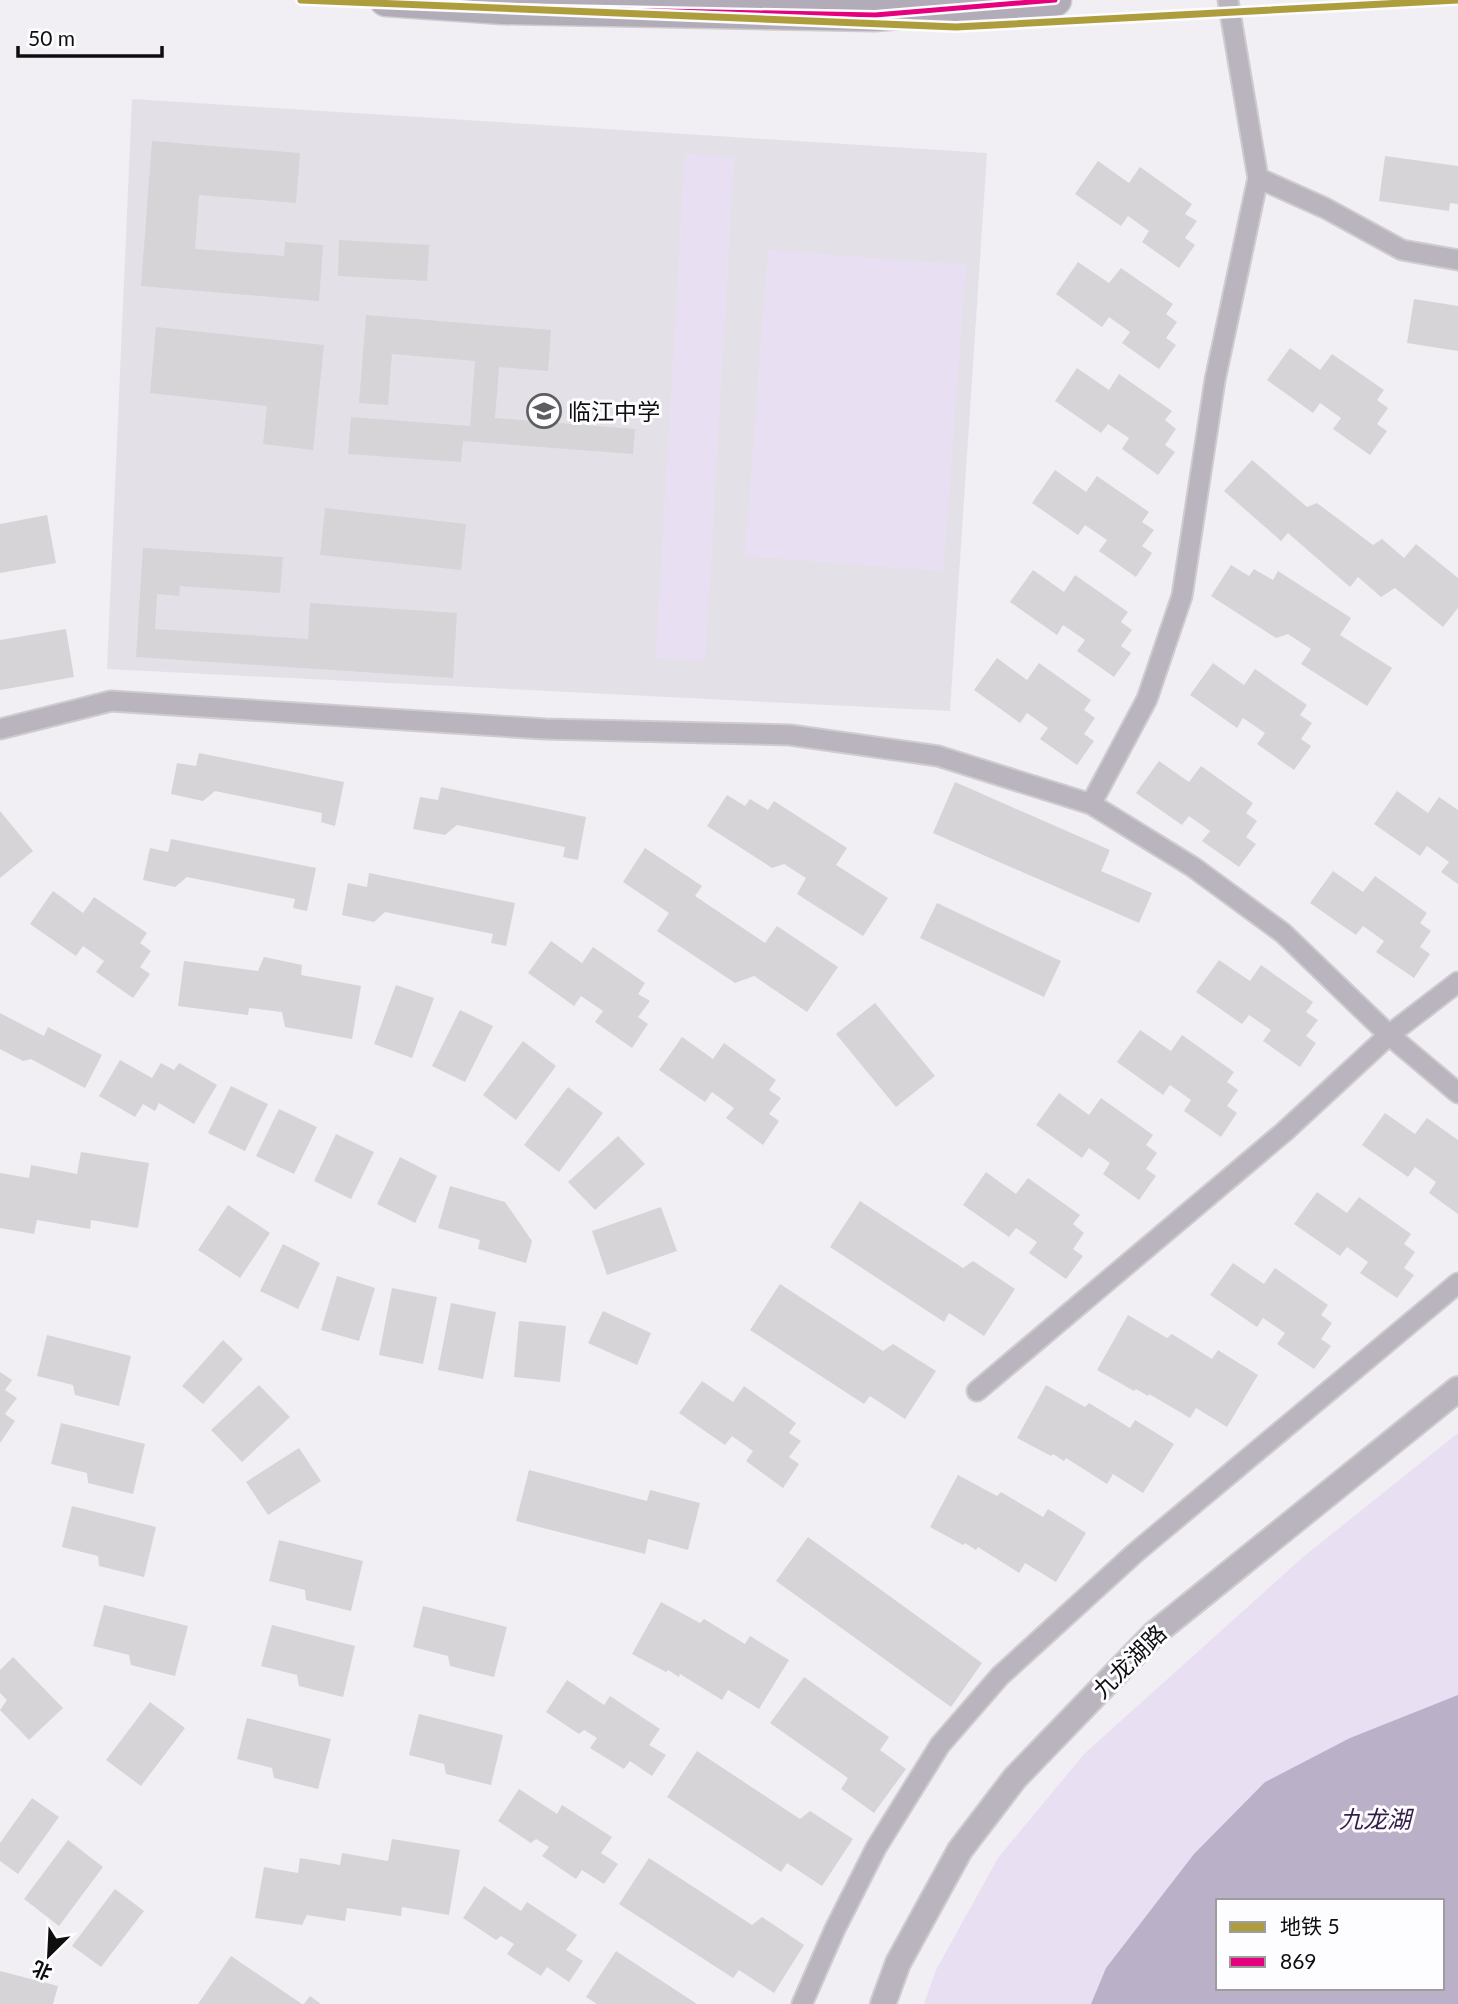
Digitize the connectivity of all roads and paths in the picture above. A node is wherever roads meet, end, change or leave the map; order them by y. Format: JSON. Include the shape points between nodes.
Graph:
{"nodes":[{"id":1,"x":386,"y":0,"type":"edge"},
{"id":2,"x":1055,"y":0,"type":"edge"},
{"id":3,"x":1228,"y":0,"type":"edge"},
{"id":4,"x":1258,"y":178,"type":"junction"},
{"id":5,"x":1458,"y":260,"type":"edge"},
{"id":6,"x":0,"y":729,"type":"edge"},
{"id":7,"x":1091,"y":804,"type":"junction"},
{"id":8,"x":1458,"y":982,"type":"edge"},
{"id":9,"x":1388,"y":1035,"type":"junction"},
{"id":10,"x":1458,"y":1093,"type":"edge"},
{"id":11,"x":1458,"y":1283,"type":"edge"},
{"id":12,"x":1458,"y":1389,"type":"edge"},
{"id":13,"x":976,"y":1391,"type":"dead end"},
{"id":14,"x":802,"y":2004,"type":"edge"},
{"id":15,"x":883,"y":2004,"type":"edge"}],
"edges":[{"from":1,"to":2,"type":"main road","via":[[503,8],[875,15]]},
{"from":3,"to":4,"type":"street"},
{"from":4,"to":5,"type":"street","via":[[1402,250]]},
{"from":4,"to":7,"type":"street","via":[[1215,380],[1182,596],[1147,699]]},
{"from":6,"to":7,"type":"street","via":[[111,701],[545,729],[790,735],[939,756]]},
{"from":7,"to":9,"type":"street","via":[[1194,867],[1283,933]]},
{"from":8,"to":9,"type":"street"},
{"from":9,"to":10,"type":"street"},
{"from":9,"to":13,"type":"street","via":[[1284,1132]]},
{"from":11,"to":14,"type":"street","via":[[1135,1553],[1000,1676],[940,1745],[876,1848]]},
{"from":12,"to":15,"type":"street","name":"九龙湖路","via":[[1154,1634],[1015,1778],[960,1850],[898,1963]]}]}
